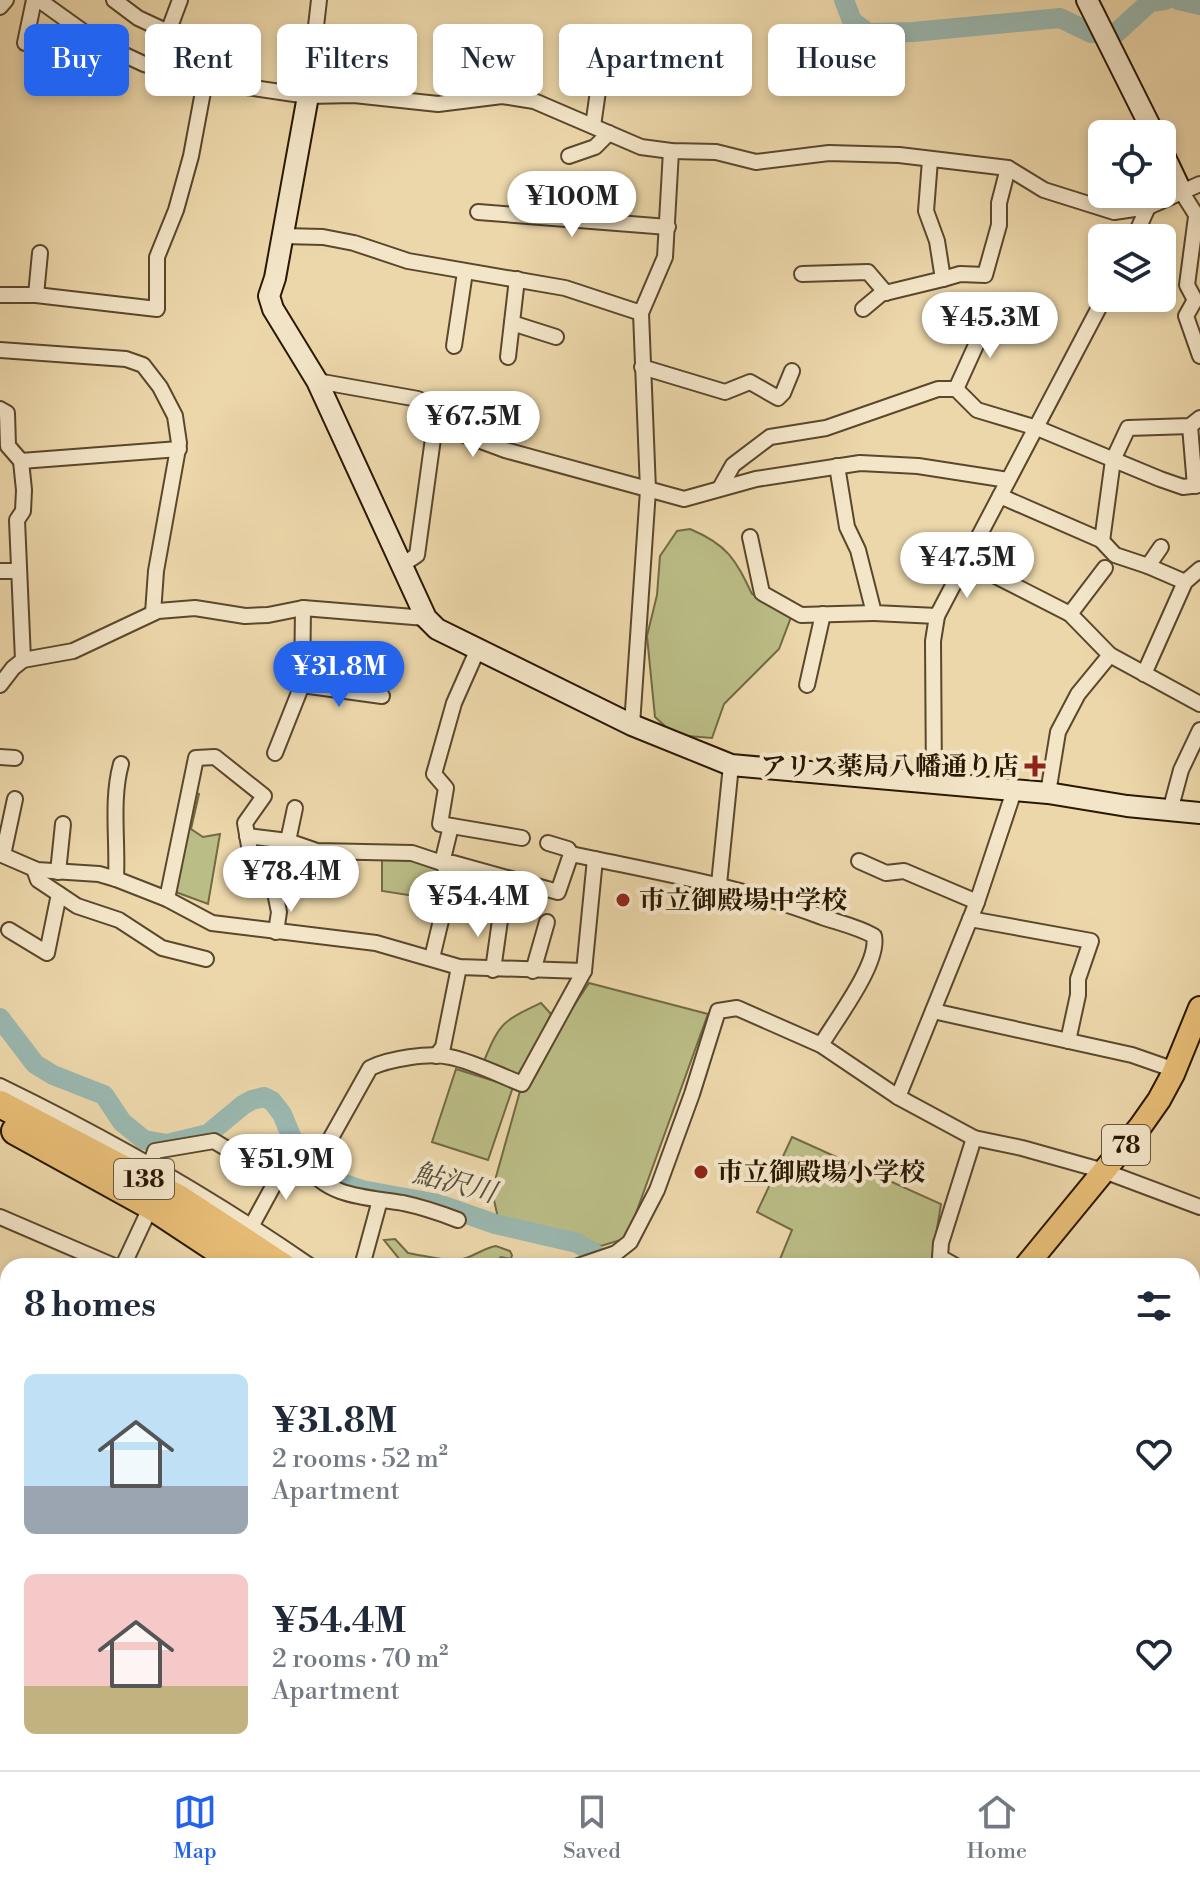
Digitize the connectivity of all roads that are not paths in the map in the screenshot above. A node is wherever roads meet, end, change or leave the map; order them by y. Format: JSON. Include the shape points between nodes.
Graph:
{"nodes":[{"id":1,"x":6,"y":0,"type":"edge"},
{"id":2,"x":37,"y":0,"type":"edge"},
{"id":3,"x":114,"y":0,"type":"edge"},
{"id":4,"x":180,"y":0,"type":"edge"},
{"id":5,"x":319,"y":0,"type":"edge"},
{"id":6,"x":1087,"y":0,"type":"edge"},
{"id":7,"x":0,"y":7,"type":"edge"},
{"id":8,"x":30,"y":24,"type":"edge"},
{"id":9,"x":316,"y":24,"type":"edge"},
{"id":10,"x":145,"y":64,"type":"edge"},
{"id":11,"x":202,"y":96,"type":"edge"},
{"id":12,"x":308,"y":96,"type":"edge"},
{"id":13,"x":363,"y":96,"type":"edge"},
{"id":14,"x":597,"y":96,"type":"edge"},
{"id":15,"x":1147,"y":120,"type":"edge"},
{"id":16,"x":593,"y":126,"type":"junction"},
{"id":17,"x":609,"y":133,"type":"junction"},
{"id":18,"x":671,"y":151,"type":"junction"},
{"id":19,"x":569,"y":156,"type":"dead end"},
{"id":20,"x":930,"y":160,"type":"junction"},
{"id":21,"x":1008,"y":168,"type":"junction"},
{"id":22,"x":1176,"y":168,"type":"edge"},
{"id":23,"x":1191,"y":187,"type":"edge"},
{"id":24,"x":1088,"y":204,"type":"edge"},
{"id":25,"x":1101,"y":208,"type":"edge"},
{"id":26,"x":1141,"y":208,"type":"edge"},
{"id":27,"x":478,"y":212,"type":"dead end"},
{"id":28,"x":1198,"y":219,"type":"edge"},
{"id":29,"x":668,"y":227,"type":"junction"},
{"id":30,"x":283,"y":236,"type":"junction"},
{"id":31,"x":40,"y":253,"type":"dead end"},
{"id":32,"x":465,"y":272,"type":"junction"},
{"id":33,"x":802,"y":274,"type":"dead end"},
{"id":34,"x":517,"y":279,"type":"junction"},
{"id":35,"x":943,"y":279,"type":"junction"},
{"id":36,"x":886,"y":293,"type":"junction"},
{"id":37,"x":0,"y":295,"type":"edge"},
{"id":38,"x":36,"y":295,"type":"junction"},
{"id":39,"x":863,"y":309,"type":"dead end"},
{"id":40,"x":1097,"y":312,"type":"edge"},
{"id":41,"x":641,"y":313,"type":"junction"},
{"id":42,"x":1018,"y":320,"type":"dead end"},
{"id":43,"x":512,"y":323,"type":"junction"},
{"id":44,"x":556,"y":337,"type":"dead end"},
{"id":45,"x":454,"y":346,"type":"dead end"},
{"id":46,"x":0,"y":350,"type":"edge"},
{"id":47,"x":1200,"y":356,"type":"edge"},
{"id":48,"x":508,"y":357,"type":"dead end"},
{"id":49,"x":642,"y":367,"type":"junction"},
{"id":50,"x":792,"y":371,"type":"dead end"},
{"id":51,"x":317,"y":381,"type":"junction"},
{"id":52,"x":956,"y":389,"type":"junction"},
{"id":53,"x":0,"y":409,"type":"edge"},
{"id":54,"x":1195,"y":422,"type":"edge"},
{"id":55,"x":435,"y":424,"type":"junction"},
{"id":56,"x":1037,"y":428,"type":"junction"},
{"id":57,"x":179,"y":449,"type":"junction"},
{"id":58,"x":1113,"y":460,"type":"junction"},
{"id":59,"x":21,"y":461,"type":"junction"},
{"id":60,"x":837,"y":466,"type":"junction"},
{"id":61,"x":1008,"y":480,"type":"junction"},
{"id":62,"x":1198,"y":486,"type":"edge"},
{"id":63,"x":720,"y":488,"type":"junction"},
{"id":64,"x":648,"y":490,"type":"junction"},
{"id":65,"x":1000,"y":496,"type":"junction"},
{"id":66,"x":0,"y":518,"type":"edge"},
{"id":67,"x":17,"y":520,"type":"junction"},
{"id":68,"x":750,"y":537,"type":"dead end"},
{"id":69,"x":1102,"y":541,"type":"junction"},
{"id":70,"x":1161,"y":547,"type":"dead end"},
{"id":71,"x":966,"y":561,"type":"junction"},
{"id":72,"x":402,"y":565,"type":"junction"},
{"id":73,"x":1148,"y":566,"type":"junction"},
{"id":74,"x":1105,"y":568,"type":"dead end"},
{"id":75,"x":1200,"y":569,"type":"edge"},
{"id":76,"x":0,"y":571,"type":"edge"},
{"id":77,"x":19,"y":571,"type":"junction"},
{"id":78,"x":1185,"y":582,"type":"junction"},
{"id":79,"x":303,"y":608,"type":"junction"},
{"id":80,"x":153,"y":613,"type":"junction"},
{"id":81,"x":874,"y":613,"type":"junction"},
{"id":82,"x":823,"y":614,"type":"junction"},
{"id":83,"x":1070,"y":614,"type":"junction"},
{"id":84,"x":937,"y":616,"type":"junction"},
{"id":85,"x":426,"y":618,"type":"junction"},
{"id":86,"x":477,"y":651,"type":"junction"},
{"id":87,"x":1110,"y":655,"type":"junction"},
{"id":88,"x":23,"y":660,"type":"junction"},
{"id":89,"x":1144,"y":674,"type":"junction"},
{"id":90,"x":0,"y":685,"type":"edge"},
{"id":91,"x":302,"y":685,"type":"junction"},
{"id":92,"x":807,"y":685,"type":"dead end"},
{"id":93,"x":382,"y":696,"type":"dead end"},
{"id":94,"x":1200,"y":704,"type":"edge"},
{"id":95,"x":632,"y":725,"type":"junction"},
{"id":96,"x":1200,"y":730,"type":"edge"},
{"id":97,"x":275,"y":753,"type":"dead end"},
{"id":98,"x":121,"y":764,"type":"dead end"},
{"id":99,"x":731,"y":765,"type":"junction"},
{"id":100,"x":934,"y":782,"type":"junction"},
{"id":101,"x":1014,"y":791,"type":"junction"},
{"id":102,"x":1048,"y":793,"type":"junction"},
{"id":103,"x":15,"y":799,"type":"dead end"},
{"id":104,"x":295,"y":808,"type":"dead end"},
{"id":105,"x":1170,"y":811,"type":"junction"},
{"id":106,"x":1200,"y":813,"type":"edge"},
{"id":107,"x":63,"y":824,"type":"dead end"},
{"id":108,"x":451,"y":826,"type":"junction"},
{"id":109,"x":247,"y":836,"type":"junction"},
{"id":110,"x":522,"y":838,"type":"dead end"},
{"id":111,"x":288,"y":841,"type":"junction"},
{"id":112,"x":548,"y":843,"type":"dead end"},
{"id":113,"x":571,"y":854,"type":"junction"},
{"id":114,"x":2,"y":855,"type":"edge"},
{"id":115,"x":595,"y":859,"type":"junction"},
{"id":116,"x":859,"y":861,"type":"dead end"},
{"id":117,"x":442,"y":863,"type":"junction"},
{"id":118,"x":34,"y":869,"type":"junction"},
{"id":119,"x":58,"y":872,"type":"junction"},
{"id":120,"x":116,"y":879,"type":"junction"},
{"id":121,"x":719,"y":884,"type":"junction"},
{"id":122,"x":59,"y":894,"type":"junction"},
{"id":123,"x":167,"y":899,"type":"junction"},
{"id":124,"x":977,"y":902,"type":"junction"},
{"id":125,"x":501,"y":913,"type":"dead end"},
{"id":126,"x":970,"y":919,"type":"junction"},
{"id":127,"x":547,"y":922,"type":"dead end"},
{"id":128,"x":9,"y":930,"type":"dead end"},
{"id":129,"x":276,"y":932,"type":"junction"},
{"id":130,"x":432,"y":958,"type":"junction"},
{"id":131,"x":206,"y":959,"type":"dead end"},
{"id":132,"x":459,"y":967,"type":"junction"},
{"id":133,"x":493,"y":970,"type":"junction"},
{"id":134,"x":533,"y":971,"type":"junction"},
{"id":135,"x":584,"y":971,"type":"junction"},
{"id":136,"x":1200,"y":1008,"type":"edge"},
{"id":137,"x":933,"y":1011,"type":"junction"},
{"id":138,"x":1068,"y":1041,"type":"junction"},
{"id":139,"x":821,"y":1045,"type":"junction"},
{"id":140,"x":436,"y":1056,"type":"junction"},
{"id":141,"x":1175,"y":1070,"type":"junction"},
{"id":142,"x":0,"y":1086,"type":"edge"},
{"id":143,"x":898,"y":1097,"type":"junction"},
{"id":144,"x":0,"y":1104,"type":"edge"},
{"id":145,"x":0,"y":1124,"type":"edge"},
{"id":146,"x":974,"y":1138,"type":"junction"},
{"id":147,"x":306,"y":1164,"type":"junction"},
{"id":148,"x":147,"y":1171,"type":"junction"},
{"id":149,"x":1104,"y":1171,"type":"junction"},
{"id":150,"x":277,"y":1179,"type":"junction"},
{"id":151,"x":380,"y":1200,"type":"junction"},
{"id":152,"x":151,"y":1206,"type":"junction"},
{"id":153,"x":1200,"y":1207,"type":"edge"},
{"id":154,"x":0,"y":1217,"type":"edge"},
{"id":155,"x":458,"y":1220,"type":"dead end"},
{"id":156,"x":252,"y":1225,"type":"junction"},
{"id":157,"x":95,"y":1258,"type":"edge"},
{"id":158,"x":127,"y":1258,"type":"edge"},
{"id":159,"x":228,"y":1258,"type":"edge"},
{"id":160,"x":270,"y":1258,"type":"edge"},
{"id":161,"x":299,"y":1258,"type":"edge"},
{"id":162,"x":364,"y":1258,"type":"edge"},
{"id":163,"x":601,"y":1258,"type":"edge"},
{"id":164,"x":942,"y":1258,"type":"edge"},
{"id":165,"x":1033,"y":1258,"type":"edge"}],
"edges":[{"from":1,"to":7,"type":"street"},
{"from":2,"to":8,"type":"street"},
{"from":2,"to":10,"type":"street","via":[[99,43]]},
{"from":3,"to":4,"type":"street","via":[[168,32]]},
{"from":5,"to":9,"type":"street"},
{"from":6,"to":15,"type":"street"},
{"from":11,"to":38,"type":"street","via":[[180,196],[157,257],[157,309]]},
{"from":12,"to":30,"type":"street"},
{"from":13,"to":16,"type":"street","via":[[438,104],[502,96],[534,101]]},
{"from":14,"to":16,"type":"street"},
{"from":16,"to":17,"type":"street"},
{"from":17,"to":18,"type":"street","via":[[641,147]]},
{"from":17,"to":19,"type":"street","via":[[595,147]]},
{"from":18,"to":20,"type":"street","via":[[716,152],[756,162],[829,153]]},
{"from":18,"to":29,"type":"street"},
{"from":20,"to":21,"type":"street"},
{"from":20,"to":35,"type":"street","via":[[926,211]]},
{"from":21,"to":24,"type":"street","via":[[1044,190]]},
{"from":21,"to":35,"type":"street","via":[[985,275]]},
{"from":22,"to":23,"type":"street"},
{"from":23,"to":28,"type":"street"},
{"from":25,"to":26,"type":"street"},
{"from":27,"to":29,"type":"street"},
{"from":28,"to":47,"type":"street","via":[[1187,285],[1195,300],[1186,316]]},
{"from":29,"to":41,"type":"street","via":[[665,257]]},
{"from":30,"to":32,"type":"street","via":[[354,243]]},
{"from":30,"to":51,"type":"street","via":[[269,296]]},
{"from":31,"to":38,"type":"street"},
{"from":32,"to":34,"type":"street"},
{"from":32,"to":45,"type":"street"},
{"from":33,"to":36,"type":"street","via":[[868,272]]},
{"from":34,"to":41,"type":"street","via":[[565,288]]},
{"from":34,"to":43,"type":"street"},
{"from":35,"to":36,"type":"street"},
{"from":36,"to":39,"type":"street"},
{"from":37,"to":38,"type":"street"},
{"from":40,"to":56,"type":"street"},
{"from":41,"to":49,"type":"street"},
{"from":42,"to":52,"type":"street","via":[[986,323]]},
{"from":43,"to":44,"type":"street"},
{"from":43,"to":48,"type":"street"},
{"from":46,"to":57,"type":"street","via":[[126,359],[143,365],[175,416]]},
{"from":49,"to":50,"type":"street","via":[[725,392],[750,382],[778,398]]},
{"from":49,"to":64,"type":"street"},
{"from":51,"to":55,"type":"street","via":[[418,399]]},
{"from":51,"to":72,"type":"street"},
{"from":52,"to":56,"type":"street","via":[[977,410]]},
{"from":52,"to":63,"type":"street","via":[[938,389],[826,428],[770,437],[733,465]]},
{"from":53,"to":59,"type":"street","via":[[7,413],[8,446]]},
{"from":54,"to":58,"type":"street","via":[[1128,428]]},
{"from":54,"to":62,"type":"street"},
{"from":55,"to":64,"type":"street","via":[[505,450]]},
{"from":55,"to":72,"type":"street","via":[[417,555]]},
{"from":56,"to":58,"type":"street"},
{"from":56,"to":61,"type":"street"},
{"from":57,"to":59,"type":"street"},
{"from":57,"to":80,"type":"street"},
{"from":58,"to":62,"type":"street","via":[[1183,487]]},
{"from":58,"to":69,"type":"street"},
{"from":59,"to":67,"type":"street","via":[[23,511]]},
{"from":60,"to":61,"type":"street","via":[[888,463]]},
{"from":60,"to":63,"type":"street"},
{"from":60,"to":81,"type":"street","via":[[847,527]]},
{"from":61,"to":65,"type":"street"},
{"from":63,"to":64,"type":"street","via":[[684,499]]},
{"from":64,"to":95,"type":"street"},
{"from":65,"to":69,"type":"street"},
{"from":65,"to":71,"type":"street"},
{"from":66,"to":67,"type":"street"},
{"from":67,"to":77,"type":"street"},
{"from":68,"to":82,"type":"street","via":[[762,593],[793,612]]},
{"from":69,"to":73,"type":"street","via":[[1115,555]]},
{"from":70,"to":73,"type":"street"},
{"from":71,"to":83,"type":"street"},
{"from":71,"to":84,"type":"street"},
{"from":72,"to":85,"type":"street"},
{"from":73,"to":78,"type":"street"},
{"from":74,"to":83,"type":"street"},
{"from":75,"to":78,"type":"street"},
{"from":76,"to":77,"type":"street"},
{"from":77,"to":88,"type":"street"},
{"from":78,"to":89,"type":"street"},
{"from":79,"to":80,"type":"street","via":[[245,616],[195,608]]},
{"from":79,"to":85,"type":"street"},
{"from":79,"to":91,"type":"street"},
{"from":80,"to":88,"type":"street","via":[[73,651]]},
{"from":81,"to":82,"type":"street"},
{"from":81,"to":84,"type":"street"},
{"from":82,"to":92,"type":"street"},
{"from":83,"to":87,"type":"street"},
{"from":84,"to":100,"type":"street"},
{"from":85,"to":86,"type":"street"},
{"from":86,"to":95,"type":"street"},
{"from":86,"to":108,"type":"street","via":[[454,703],[434,774],[446,788],[440,824]]},
{"from":87,"to":89,"type":"street"},
{"from":87,"to":102,"type":"street","via":[[1078,694],[1058,732]]},
{"from":88,"to":90,"type":"street"},
{"from":89,"to":94,"type":"street"},
{"from":91,"to":93,"type":"street"},
{"from":91,"to":97,"type":"street"},
{"from":95,"to":99,"type":"street"},
{"from":96,"to":105,"type":"street"},
{"from":98,"to":120,"type":"street","via":[[115,786]]},
{"from":99,"to":100,"type":"street"},
{"from":99,"to":121,"type":"street"},
{"from":100,"to":101,"type":"street"},
{"from":101,"to":102,"type":"street"},
{"from":101,"to":124,"type":"street"},
{"from":102,"to":105,"type":"street"},
{"from":103,"to":114,"type":"street"},
{"from":104,"to":111,"type":"street"},
{"from":105,"to":106,"type":"street"},
{"from":107,"to":119,"type":"street"},
{"from":108,"to":110,"type":"street"},
{"from":108,"to":117,"type":"street"},
{"from":109,"to":111,"type":"street"},
{"from":109,"to":123,"type":"street","via":[[245,823],[264,796],[215,757],[196,758]]},
{"from":109,"to":129,"type":"street","via":[[252,863],[270,869],[279,912]]},
{"from":111,"to":117,"type":"street","via":[[317,851],[412,853]]},
{"from":112,"to":113,"type":"street"},
{"from":113,"to":115,"type":"street"},
{"from":113,"to":117,"type":"street","via":[[558,892]]},
{"from":114,"to":118,"type":"street"},
{"from":115,"to":121,"type":"street"},
{"from":115,"to":135,"type":"street"},
{"from":116,"to":124,"type":"street","via":[[886,873],[904,871]]},
{"from":117,"to":130,"type":"street","via":[[449,873],[448,891]]},
{"from":118,"to":119,"type":"street"},
{"from":118,"to":122,"type":"street","via":[[38,880]]},
{"from":119,"to":120,"type":"street"},
{"from":120,"to":123,"type":"street"},
{"from":121,"to":139,"type":"street","via":[[874,936],[870,963]]},
{"from":122,"to":128,"type":"street","via":[[47,953]]},
{"from":122,"to":131,"type":"street","via":[[119,920],[162,948]]},
{"from":123,"to":129,"type":"street","via":[[212,923]]},
{"from":124,"to":126,"type":"street"},
{"from":125,"to":133,"type":"street"},
{"from":126,"to":137,"type":"street"},
{"from":126,"to":138,"type":"street","via":[[1091,941],[1078,979]]},
{"from":127,"to":134,"type":"street"},
{"from":129,"to":130,"type":"street","via":[[376,943]]},
{"from":130,"to":132,"type":"street"},
{"from":132,"to":133,"type":"street"},
{"from":132,"to":140,"type":"street","via":[[443,1047]]},
{"from":133,"to":134,"type":"street"},
{"from":134,"to":135,"type":"street"},
{"from":135,"to":140,"type":"street","via":[[522,1084]]},
{"from":136,"to":141,"type":"main road","number":"78"},
{"from":137,"to":138,"type":"street"},
{"from":137,"to":143,"type":"street"},
{"from":138,"to":141,"type":"street"},
{"from":139,"to":143,"type":"street"},
{"from":139,"to":163,"type":"street","via":[[737,1008],[718,1011],[657,1190],[630,1242]]},
{"from":140,"to":147,"type":"street","via":[[382,1061],[370,1068],[323,1152]]},
{"from":141,"to":149,"type":"main road","number":"78"},
{"from":142,"to":148,"type":"street"},
{"from":143,"to":146,"type":"street"},
{"from":144,"to":148,"type":"highway","number":"138"},
{"from":145,"to":152,"type":"highway","number":"138"},
{"from":146,"to":149,"type":"street"},
{"from":146,"to":164,"type":"street","via":[[941,1243]]},
{"from":147,"to":150,"type":"street"},
{"from":147,"to":151,"type":"street","via":[[315,1178],[335,1189]]},
{"from":148,"to":150,"type":"street","via":[[155,1151],[214,1141]]},
{"from":148,"to":156,"type":"street"},
{"from":148,"to":160,"type":"highway","number":"138"},
{"from":149,"to":153,"type":"street"},
{"from":149,"to":165,"type":"main road","number":"78"},
{"from":150,"to":156,"type":"street"},
{"from":151,"to":155,"type":"street"},
{"from":151,"to":162,"type":"street"},
{"from":152,"to":158,"type":"street"},
{"from":152,"to":159,"type":"highway","number":"138"},
{"from":154,"to":157,"type":"street"},
{"from":156,"to":161,"type":"street"}]}
